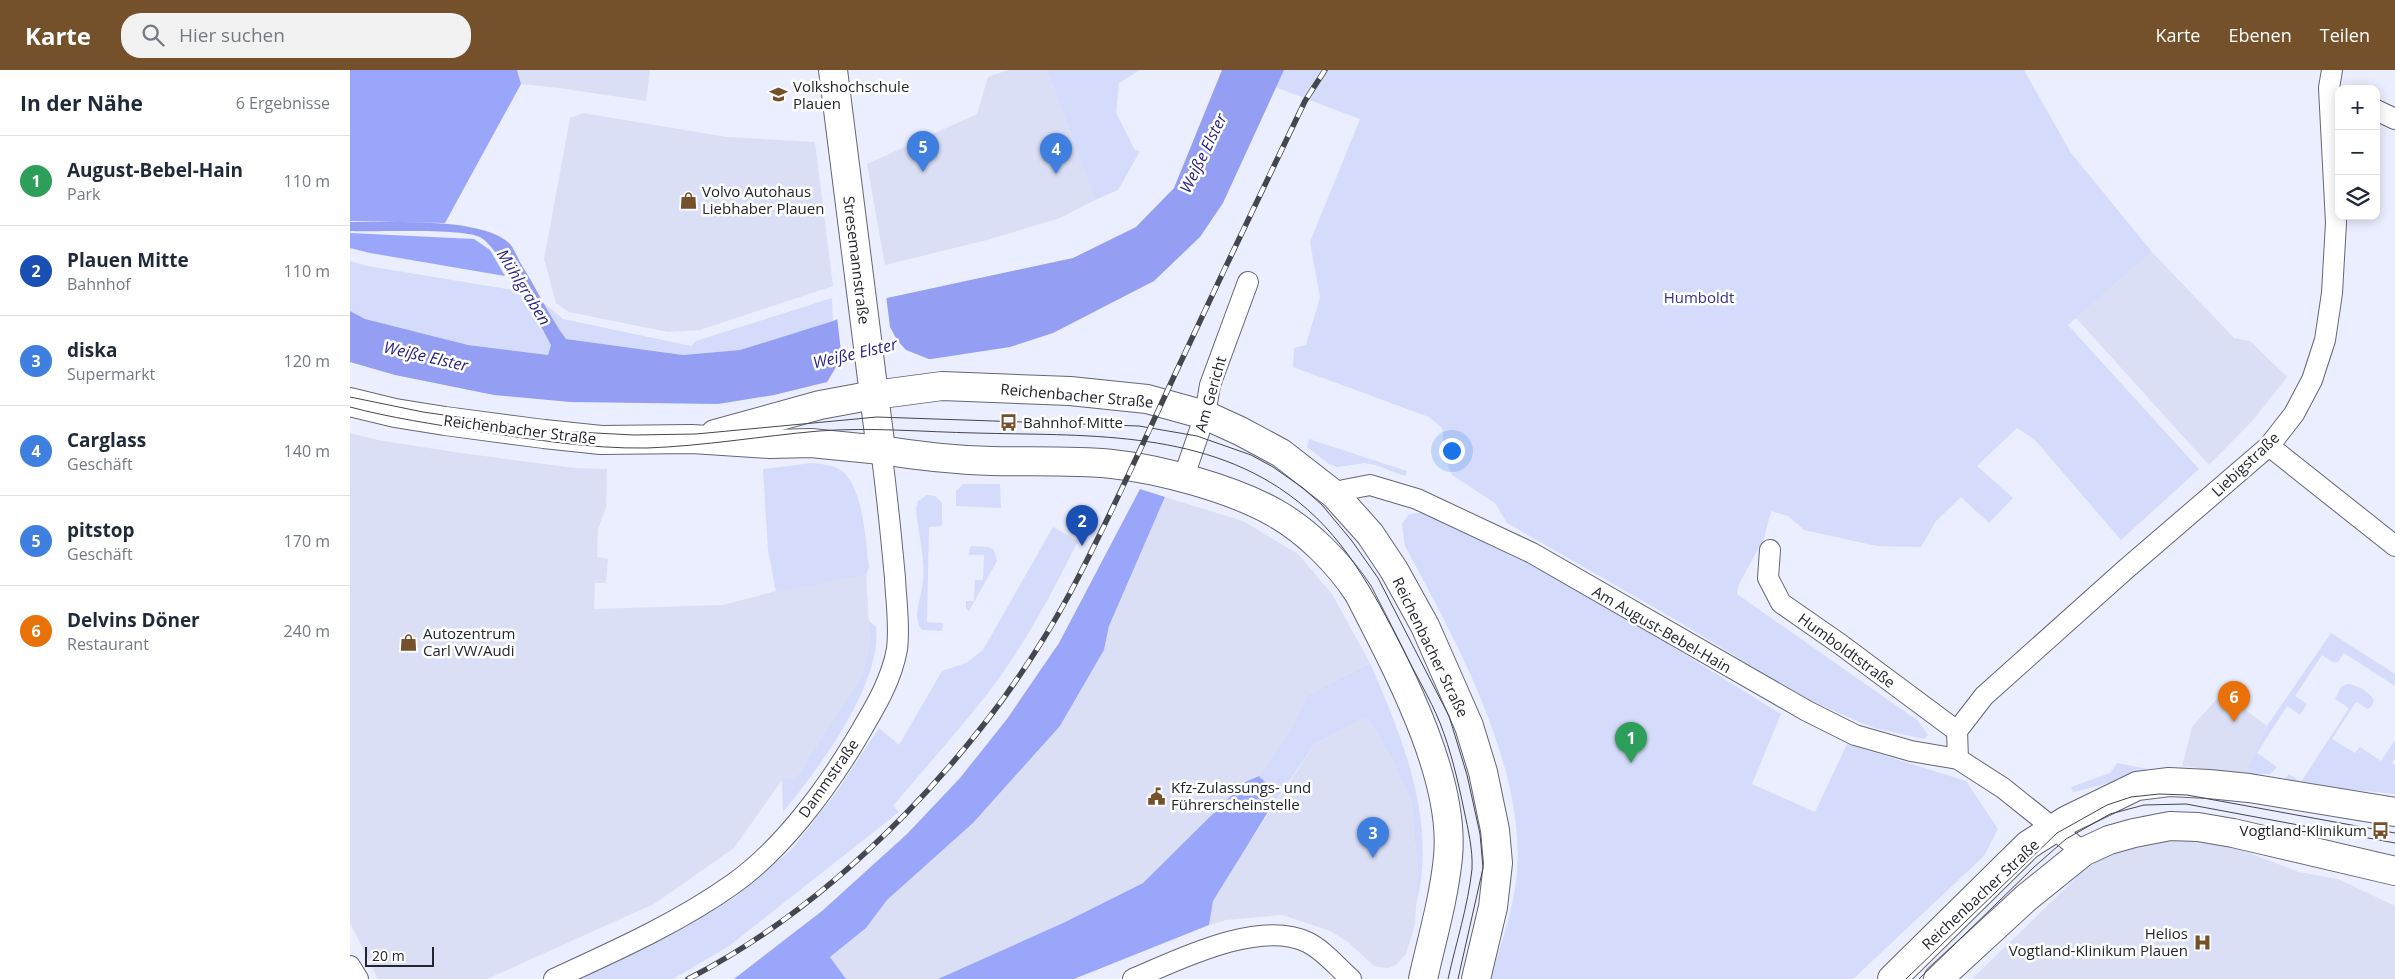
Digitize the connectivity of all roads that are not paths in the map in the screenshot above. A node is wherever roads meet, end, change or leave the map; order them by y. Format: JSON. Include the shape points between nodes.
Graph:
{"nodes":[{"id":1,"x":833,"y":70,"type":"edge"},
{"id":2,"x":2333,"y":83,"type":"edge"},
{"id":3,"x":2380,"y":112,"type":"edge"},
{"id":4,"x":2395,"y":119,"type":"edge"},
{"id":5,"x":1248,"y":282,"type":"dead end"},
{"id":6,"x":873,"y":388,"type":"junction"},
{"id":7,"x":350,"y":402,"type":"edge"},
{"id":8,"x":1204,"y":415,"type":"junction"},
{"id":9,"x":692,"y":439,"type":"junction"},
{"id":10,"x":2269,"y":446,"type":"junction"},
{"id":11,"x":881,"y":450,"type":"junction"},
{"id":12,"x":1184,"y":479,"type":"junction"},
{"id":13,"x":1335,"y":495,"type":"junction"},
{"id":14,"x":2395,"y":546,"type":"edge"},
{"id":15,"x":1770,"y":550,"type":"dead end"},
{"id":16,"x":1958,"y":730,"type":"junction"},
{"id":17,"x":1958,"y":759,"type":"junction"},
{"id":18,"x":2395,"y":812,"type":"edge"},
{"id":19,"x":2052,"y":829,"type":"junction"},
{"id":20,"x":2083,"y":852,"type":"junction"},
{"id":21,"x":2395,"y":871,"type":"edge"},
{"id":22,"x":350,"y":966,"type":"edge"},
{"id":23,"x":358,"y":979,"type":"edge"},
{"id":24,"x":554,"y":979,"type":"edge"},
{"id":25,"x":1133,"y":979,"type":"edge"},
{"id":26,"x":1351,"y":979,"type":"edge"},
{"id":27,"x":1423,"y":979,"type":"edge"},
{"id":28,"x":1476,"y":979,"type":"edge"},
{"id":29,"x":1892,"y":979,"type":"edge"},
{"id":30,"x":1938,"y":979,"type":"edge"}],
"edges":[{"from":1,"to":6,"type":"street","name":"Stresemannstraße"},
{"from":2,"to":10,"type":"street","name":"Liebigstraße","via":[[2336,224],[2332,293],[2325,340],[2312,380],[2294,414]]},
{"from":3,"to":4,"type":"street"},
{"from":5,"to":8,"type":"street","name":"Am Gericht","via":[[1210,385]]},
{"from":6,"to":8,"type":"street","name":"Reichenbacher Straße","via":[[942,386],[1070,391],[1148,399]]},
{"from":6,"to":9,"type":"street","name":"Reichenbacher Straße","via":[[820,406]]},
{"from":6,"to":11,"type":"street","name":"Stresemannstraße"},
{"from":7,"to":9,"type":"street","name":"Reichenbacher Straße","via":[[404,414],[544,434],[601,440]]},
{"from":8,"to":12,"type":"street","name":"Am Gericht"},
{"from":8,"to":13,"type":"street","name":"Reichenbacher Straße","via":[[1281,453]]},
{"from":9,"to":11,"type":"street","name":"Reichenbacher Straße","via":[[816,443]]},
{"from":10,"to":14,"type":"street"},
{"from":10,"to":16,"type":"street","name":"Liebigstraße","via":[[1984,696]]},
{"from":11,"to":12,"type":"street","name":"Reichenbacher Straße","via":[[942,458],[1110,464]]},
{"from":11,"to":24,"type":"street","name":"Dammstraße","via":[[889,504],[897,648],[891,674],[876,706],[846,755],[792,828],[734,884],[650,935]]},
{"from":12,"to":27,"type":"street","name":"Reichenbacher Straße","via":[[1275,513],[1309,538],[1349,578],[1383,641],[1427,739],[1447,819],[1448,855]]},
{"from":13,"to":17,"type":"street","name":"Am August-Bebel-Hain","via":[[1370,485],[1416,499],[1532,553],[1807,712],[1856,735]]},
{"from":13,"to":28,"type":"street","name":"Reichenbacher Straße","via":[[1370,534],[1425,626],[1469,726],[1483,772],[1498,863],[1493,907]]},
{"from":15,"to":16,"type":"street","name":"Humboldtstraße","via":[[1768,578],[1781,603]]},
{"from":16,"to":17,"type":"street"},
{"from":17,"to":19,"type":"street","via":[[2003,788]]},
{"from":18,"to":19,"type":"street","name":"Reichenbacher Straße","via":[[2249,788],[2169,782],[2137,786]]},
{"from":19,"to":20,"type":"street"},
{"from":19,"to":29,"type":"street","name":"Reichenbacher Straße","via":[[2028,845]]},
{"from":20,"to":21,"type":"street","via":[[2134,833],[2170,826],[2198,827],[2233,832]]},
{"from":20,"to":30,"type":"street","via":[[2026,898]]},
{"from":22,"to":23,"type":"street"},
{"from":25,"to":26,"type":"street","via":[[1200,952],[1264,935],[1306,941]]}]}
